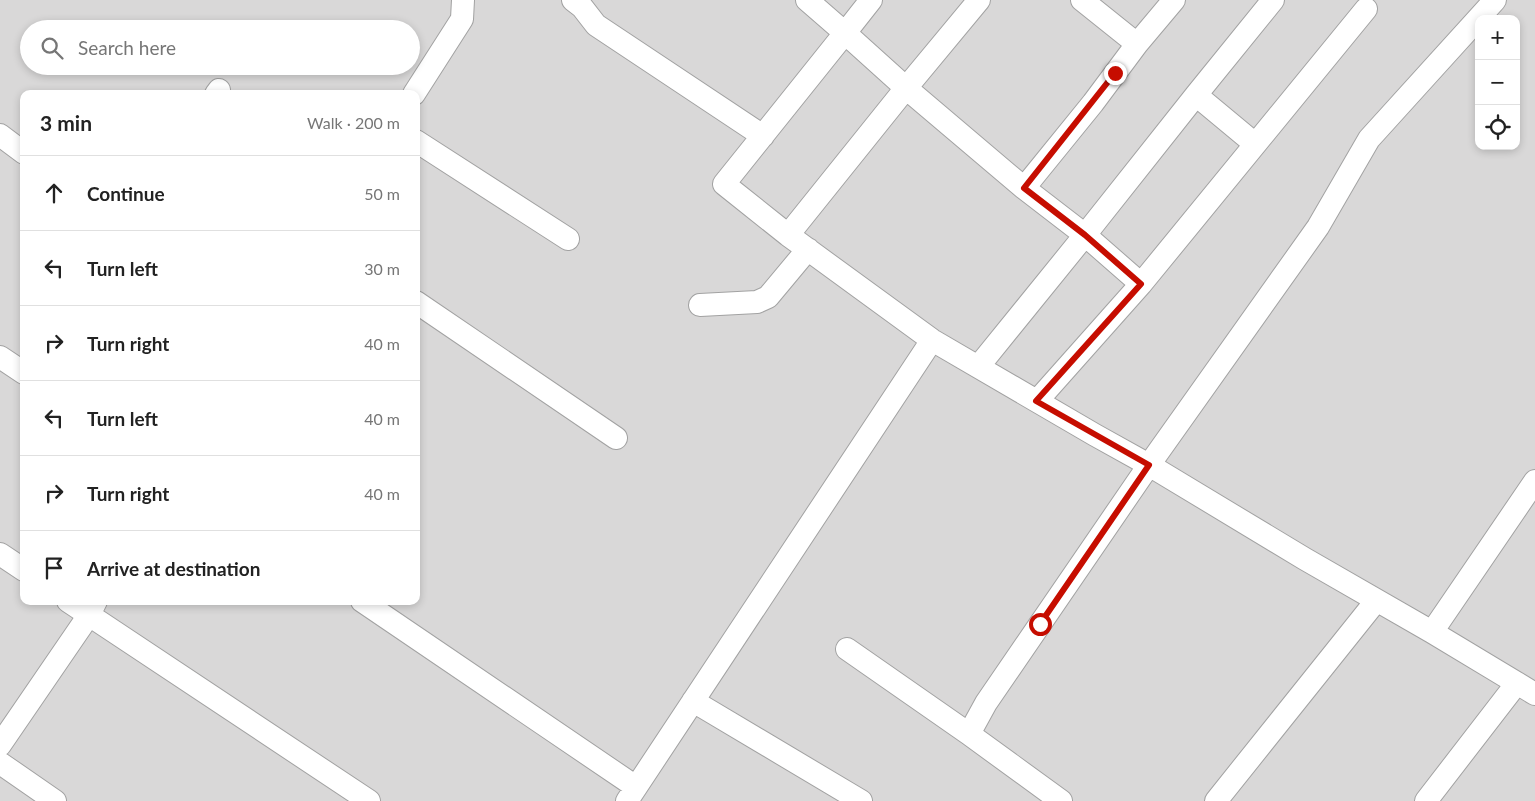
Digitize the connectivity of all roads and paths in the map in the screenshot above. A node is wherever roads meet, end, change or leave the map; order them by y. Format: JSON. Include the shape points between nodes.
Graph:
{"nodes":[{"id":1,"x":463,"y":0,"type":"edge"},
{"id":2,"x":574,"y":0,"type":"edge"},
{"id":3,"x":807,"y":0,"type":"edge"},
{"id":4,"x":871,"y":0,"type":"edge"},
{"id":5,"x":978,"y":0,"type":"edge"},
{"id":6,"x":1082,"y":0,"type":"edge"},
{"id":7,"x":1174,"y":0,"type":"edge"},
{"id":8,"x":1273,"y":0,"type":"edge"},
{"id":9,"x":1495,"y":0,"type":"edge"},
{"id":10,"x":1365,"y":3,"type":"edge"},
{"id":11,"x":845,"y":33,"type":"junction"},
{"id":12,"x":1137,"y":44,"type":"junction"},
{"id":13,"x":906,"y":88,"type":"junction"},
{"id":14,"x":417,"y":90,"type":"edge"},
{"id":15,"x":1196,"y":94,"type":"junction"},
{"id":16,"x":0,"y":135,"type":"edge"},
{"id":17,"x":763,"y":136,"type":"junction"},
{"id":18,"x":420,"y":144,"type":"edge"},
{"id":19,"x":1255,"y":144,"type":"junction"},
{"id":20,"x":20,"y":150,"type":"edge"},
{"id":21,"x":1024,"y":188,"type":"junction"},
{"id":22,"x":788,"y":235,"type":"junction"},
{"id":23,"x":1085,"y":235,"type":"junction"},
{"id":24,"x":568,"y":239,"type":"dead end"},
{"id":25,"x":808,"y":249,"type":"junction"},
{"id":26,"x":1141,"y":284,"type":"junction"},
{"id":27,"x":420,"y":305,"type":"edge"},
{"id":28,"x":700,"y":305,"type":"dead end"},
{"id":29,"x":932,"y":340,"type":"junction"},
{"id":30,"x":0,"y":357,"type":"edge"},
{"id":31,"x":978,"y":366,"type":"junction"},
{"id":32,"x":20,"y":370,"type":"edge"},
{"id":33,"x":1036,"y":401,"type":"junction"},
{"id":34,"x":616,"y":438,"type":"dead end"},
{"id":35,"x":1149,"y":465,"type":"junction"},
{"id":36,"x":1535,"y":480,"type":"edge"},
{"id":37,"x":0,"y":554,"type":"edge"},
{"id":38,"x":20,"y":567,"type":"edge"},
{"id":39,"x":1376,"y":601,"type":"junction"},
{"id":40,"x":368,"y":605,"type":"edge"},
{"id":41,"x":93,"y":608,"type":"edge"},
{"id":42,"x":1432,"y":632,"type":"junction"},
{"id":43,"x":847,"y":649,"type":"dead end"},
{"id":44,"x":1528,"y":685,"type":"edge"},
{"id":45,"x":693,"y":701,"type":"junction"},
{"id":46,"x":969,"y":734,"type":"junction"},
{"id":47,"x":0,"y":745,"type":"edge"},
{"id":48,"x":0,"y":763,"type":"edge"},
{"id":49,"x":632,"y":794,"type":"edge"},
{"id":50,"x":55,"y":801,"type":"edge"},
{"id":51,"x":369,"y":801,"type":"edge"},
{"id":52,"x":861,"y":801,"type":"edge"},
{"id":53,"x":1061,"y":801,"type":"edge"},
{"id":54,"x":1216,"y":801,"type":"edge"},
{"id":55,"x":1426,"y":801,"type":"edge"}],
"edges":[{"from":1,"to":14,"type":"street","via":[[462,19]]},
{"from":2,"to":17,"type":"street","via":[[596,25]]},
{"from":3,"to":11,"type":"street"},
{"from":4,"to":11,"type":"street"},
{"from":5,"to":13,"type":"street"},
{"from":6,"to":12,"type":"street"},
{"from":7,"to":12,"type":"street"},
{"from":8,"to":15,"type":"street"},
{"from":9,"to":35,"type":"street","via":[[1370,139],[1318,227]]},
{"from":10,"to":19,"type":"street"},
{"from":11,"to":13,"type":"street"},
{"from":11,"to":17,"type":"street"},
{"from":12,"to":21,"type":"street"},
{"from":13,"to":21,"type":"street"},
{"from":13,"to":22,"type":"street"},
{"from":15,"to":19,"type":"street"},
{"from":15,"to":23,"type":"street"},
{"from":16,"to":20,"type":"street"},
{"from":17,"to":22,"type":"street","via":[[724,184]]},
{"from":18,"to":24,"type":"street"},
{"from":19,"to":26,"type":"street"},
{"from":21,"to":23,"type":"street"},
{"from":22,"to":25,"type":"street"},
{"from":23,"to":26,"type":"street"},
{"from":23,"to":31,"type":"street"},
{"from":25,"to":28,"type":"street","via":[[768,297],[757,302]]},
{"from":25,"to":29,"type":"street"},
{"from":26,"to":33,"type":"street"},
{"from":27,"to":34,"type":"street"},
{"from":29,"to":31,"type":"street"},
{"from":29,"to":45,"type":"street"},
{"from":30,"to":32,"type":"street"},
{"from":31,"to":33,"type":"street"},
{"from":33,"to":35,"type":"street"},
{"from":35,"to":39,"type":"street"},
{"from":35,"to":46,"type":"street","via":[[986,703]]},
{"from":36,"to":42,"type":"street"},
{"from":37,"to":38,"type":"street"},
{"from":39,"to":42,"type":"street"},
{"from":39,"to":54,"type":"street"},
{"from":40,"to":49,"type":"street"},
{"from":41,"to":47,"type":"street"},
{"from":41,"to":51,"type":"street"},
{"from":42,"to":44,"type":"street"},
{"from":43,"to":46,"type":"street"},
{"from":44,"to":55,"type":"street"},
{"from":45,"to":49,"type":"street"},
{"from":45,"to":52,"type":"street"},
{"from":46,"to":53,"type":"street"},
{"from":48,"to":50,"type":"street"}]}
